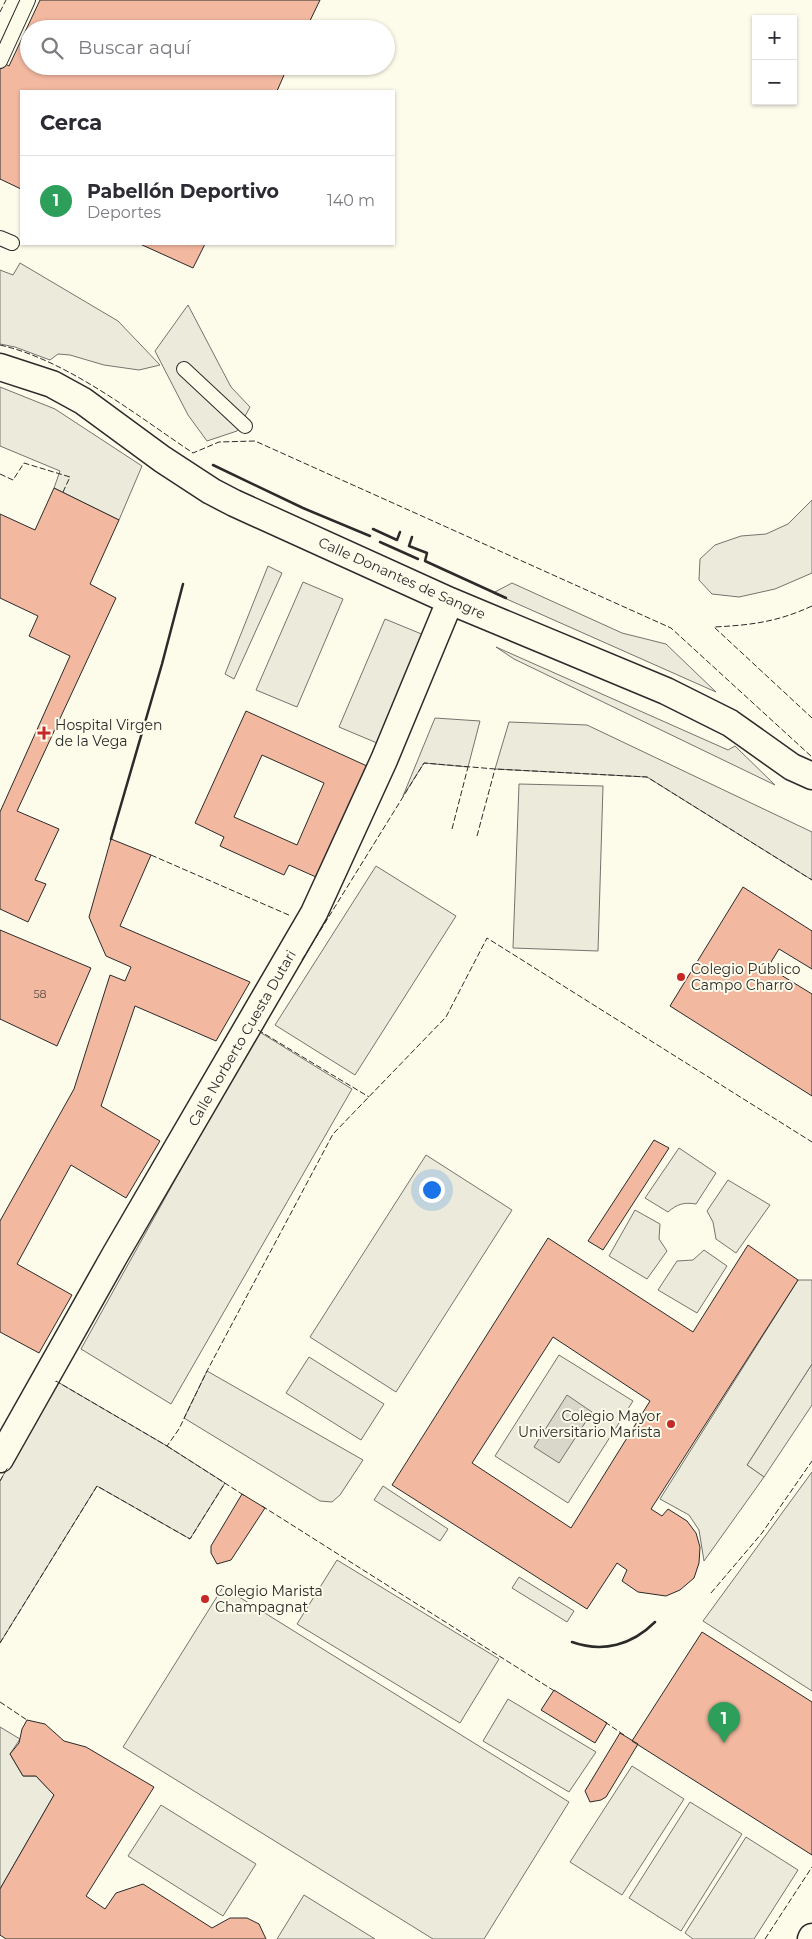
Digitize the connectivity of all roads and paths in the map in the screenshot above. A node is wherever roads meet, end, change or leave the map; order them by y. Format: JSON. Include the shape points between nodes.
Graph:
{"nodes":[{"id":1,"x":28,"y":0,"type":"edge"},
{"id":2,"x":0,"y":61,"type":"edge"},
{"id":3,"x":0,"y":367,"type":"edge"},
{"id":4,"x":184,"y":369,"type":"dead end"},
{"id":5,"x":245,"y":426,"type":"dead end"},
{"id":6,"x":450,"y":600,"type":"junction"},
{"id":7,"x":812,"y":776,"type":"edge"},
{"id":8,"x":0,"y":1459,"type":"edge"}],
"edges":[{"from":1,"to":2,"type":"lane"},
{"from":3,"to":6,"type":"street","name":"Calle Donantes de Sangre","via":[[52,384],[83,401],[162,459],[241,506]]},
{"from":4,"to":5,"type":"lane"},
{"from":6,"to":7,"type":"street","name":"Calle Donantes de Sangre","via":[[666,691],[730,722],[792,767]]},
{"from":6,"to":8,"type":"street","name":"Calle Norberto Cuesta Dutari","via":[[384,760],[314,914]]}]}
